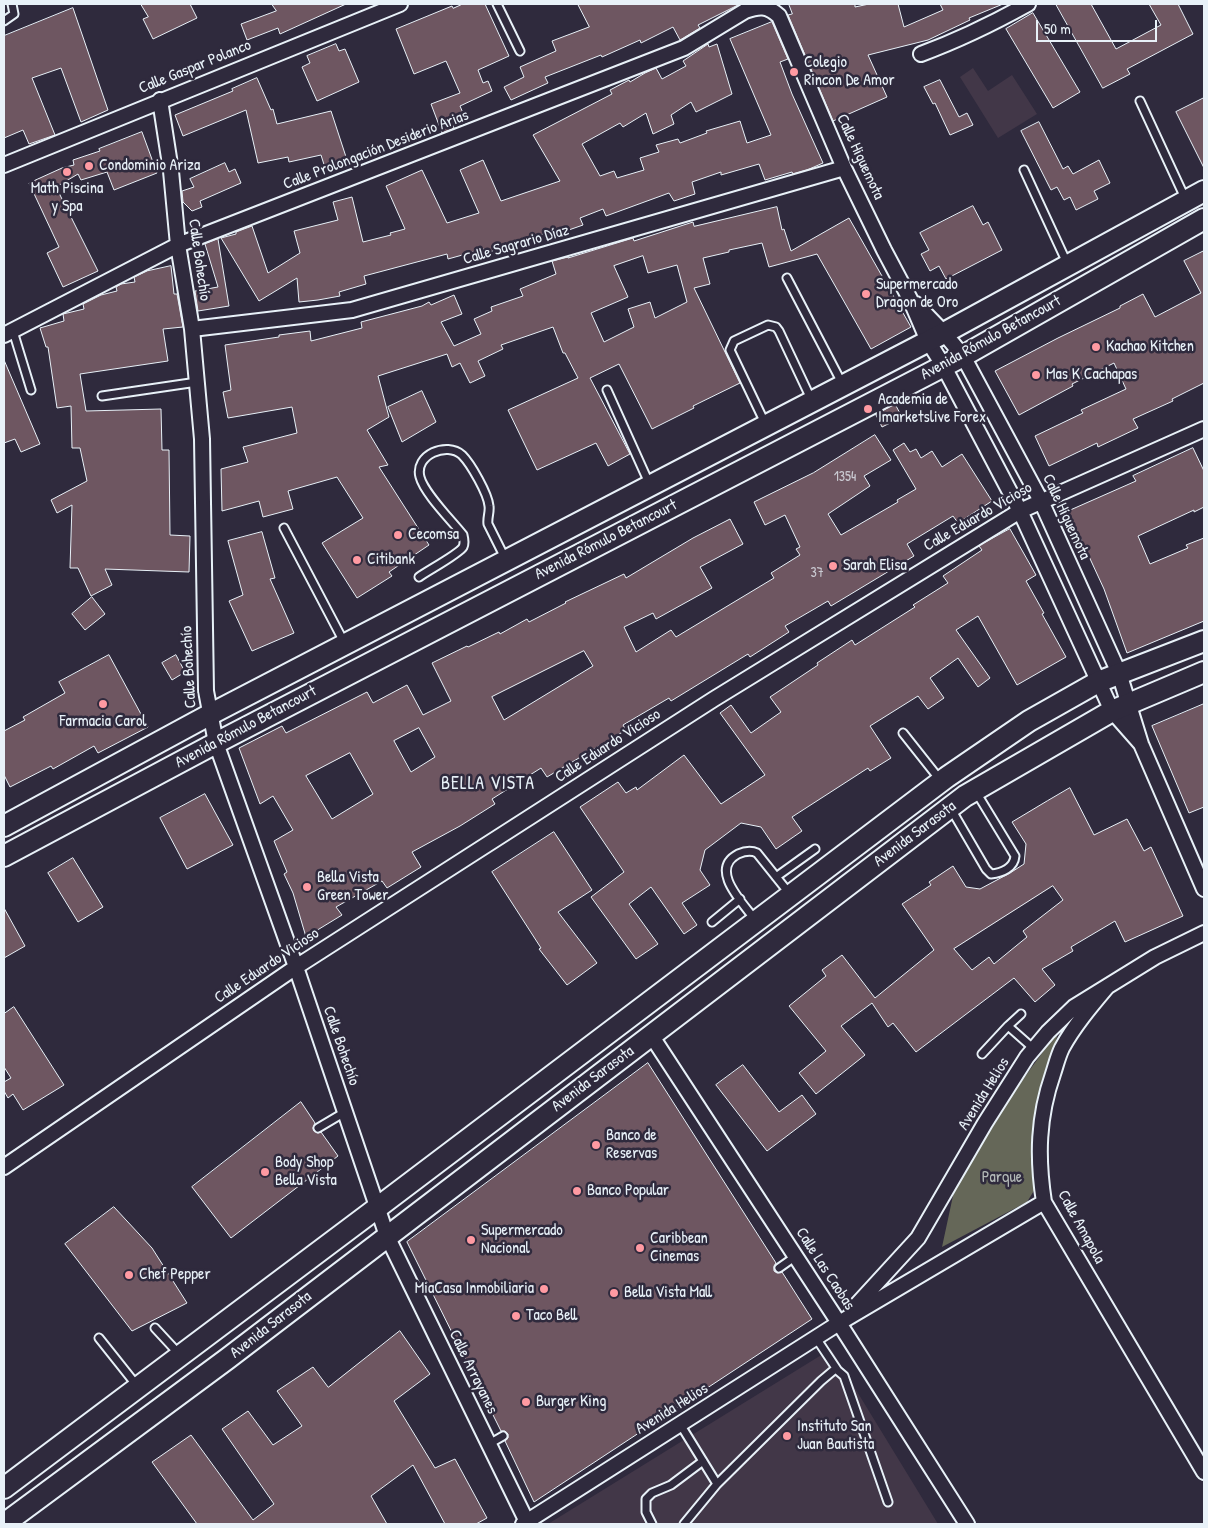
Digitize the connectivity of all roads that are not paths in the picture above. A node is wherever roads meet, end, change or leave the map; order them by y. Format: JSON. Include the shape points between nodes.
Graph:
{"nodes":[{"id":1,"x":12,"y":4,"type":"edge"},
{"id":2,"x":400,"y":4,"type":"edge"},
{"id":3,"x":497,"y":4,"type":"edge"},
{"id":4,"x":1028,"y":4,"type":"edge"},
{"id":5,"x":764,"y":7,"type":"joint"},
{"id":6,"x":778,"y":10,"type":"edge"},
{"id":7,"x":4,"y":21,"type":"edge"},
{"id":8,"x":520,"y":51,"type":"dead end"},
{"id":9,"x":921,"y":54,"type":"dead end"},
{"id":10,"x":160,"y":100,"type":"junction"},
{"id":11,"x":1140,"y":101,"type":"dead end"},
{"id":12,"x":4,"y":165,"type":"edge"},
{"id":13,"x":844,"y":168,"type":"junction"},
{"id":14,"x":1024,"y":170,"type":"dead end"},
{"id":15,"x":1204,"y":191,"type":"edge"},
{"id":16,"x":1186,"y":201,"type":"junction"},
{"id":17,"x":1204,"y":219,"type":"edge"},
{"id":18,"x":178,"y":245,"type":"junction"},
{"id":19,"x":1069,"y":266,"type":"junction"},
{"id":20,"x":787,"y":278,"type":"dead end"},
{"id":21,"x":192,"y":328,"type":"junction"},
{"id":22,"x":8,"y":333,"type":"edge"},
{"id":23,"x":936,"y":337,"type":"junction"},
{"id":24,"x":963,"y":356,"type":"junction"},
{"id":25,"x":943,"y":365,"type":"junction"},
{"id":26,"x":196,"y":382,"type":"junction"},
{"id":27,"x":844,"y":385,"type":"junction"},
{"id":28,"x":31,"y":390,"type":"dead end"},
{"id":29,"x":607,"y":390,"type":"dead end"},
{"id":30,"x":102,"y":396,"type":"dead end"},
{"id":31,"x":812,"y":402,"type":"junction"},
{"id":32,"x":766,"y":426,"type":"junction"},
{"id":33,"x":1204,"y":429,"type":"edge"},
{"id":34,"x":650,"y":486,"type":"junction"},
{"id":35,"x":1041,"y":500,"type":"junction"},
{"id":36,"x":1020,"y":511,"type":"junction"},
{"id":37,"x":284,"y":528,"type":"dead end"},
{"id":38,"x":506,"y":561,"type":"junction"},
{"id":39,"x":419,"y":577,"type":"dead end"},
{"id":40,"x":1204,"y":641,"type":"edge"},
{"id":41,"x":345,"y":645,"type":"junction"},
{"id":42,"x":1204,"y":672,"type":"edge"},
{"id":43,"x":1119,"y":673,"type":"junction"},
{"id":44,"x":1098,"y":682,"type":"junction"},
{"id":45,"x":1120,"y":707,"type":"junction"},
{"id":46,"x":209,"y":715,"type":"junction"},
{"id":47,"x":902,"y":733,"type":"dead end"},
{"id":48,"x":216,"y":743,"type":"junction"},
{"id":49,"x":941,"y":781,"type":"junction"},
{"id":50,"x":975,"y":790,"type":"junction"},
{"id":51,"x":950,"y":807,"type":"junction"},
{"id":52,"x":4,"y":826,"type":"edge"},
{"id":53,"x":815,"y":849,"type":"dead end"},
{"id":54,"x":4,"y":856,"type":"edge"},
{"id":55,"x":776,"y":877,"type":"junction"},
{"id":56,"x":1204,"y":890,"type":"edge"},
{"id":57,"x":791,"y":895,"type":"junction"},
{"id":58,"x":740,"y":899,"type":"junction"},
{"id":59,"x":756,"y":921,"type":"junction"},
{"id":60,"x":712,"y":922,"type":"dead end"},
{"id":61,"x":1204,"y":933,"type":"edge"},
{"id":62,"x":296,"y":967,"type":"junction"},
{"id":63,"x":1107,"y":986,"type":"junction"},
{"id":64,"x":1021,"y":1014,"type":"dead end"},
{"id":65,"x":1008,"y":1026,"type":"junction"},
{"id":66,"x":651,"y":1035,"type":"junction"},
{"id":67,"x":1034,"y":1048,"type":"junction"},
{"id":68,"x":982,"y":1054,"type":"dead end"},
{"id":69,"x":345,"y":1112,"type":"junction"},
{"id":70,"x":318,"y":1128,"type":"dead end"},
{"id":71,"x":4,"y":1168,"type":"edge"},
{"id":72,"x":1044,"y":1202,"type":"junction"},
{"id":73,"x":377,"y":1208,"type":"junction"},
{"id":74,"x":387,"y":1236,"type":"junction"},
{"id":75,"x":796,"y":1256,"type":"junction"},
{"id":76,"x":779,"y":1268,"type":"dead end"},
{"id":77,"x":839,"y":1323,"type":"junction"},
{"id":78,"x":155,"y":1328,"type":"dead end"},
{"id":79,"x":99,"y":1338,"type":"dead end"},
{"id":80,"x":816,"y":1338,"type":"junction"},
{"id":81,"x":180,"y":1356,"type":"junction"},
{"id":82,"x":838,"y":1371,"type":"junction"},
{"id":83,"x":138,"y":1387,"type":"junction"},
{"id":84,"x":680,"y":1424,"type":"junction"},
{"id":85,"x":503,"y":1436,"type":"dead end"},
{"id":86,"x":489,"y":1444,"type":"junction"},
{"id":87,"x":703,"y":1461,"type":"junction"},
{"id":88,"x":1204,"y":1472,"type":"edge"},
{"id":89,"x":717,"y":1484,"type":"junction"},
{"id":90,"x":4,"y":1488,"type":"edge"},
{"id":91,"x":888,"y":1502,"type":"dead end"},
{"id":92,"x":4,"y":1524,"type":"edge"},
{"id":93,"x":526,"y":1524,"type":"edge"},
{"id":94,"x":652,"y":1524,"type":"edge"},
{"id":95,"x":684,"y":1524,"type":"edge"},
{"id":96,"x":967,"y":1524,"type":"edge"}],
"edges":[{"from":1,"to":7,"type":"lane","via":[[14,14]]},
{"from":2,"to":10,"type":"street","name":"Calle Gaspar Polanco"},
{"from":3,"to":8,"type":"lane"},
{"from":4,"to":9,"type":"street","via":[[990,25]]},
{"from":5,"to":6,"type":"street","name":"Calle Higuemota"},
{"from":5,"to":18,"type":"street","name":"Calle Prolongación Desiderio Arias","via":[[745,11],[684,48]]},
{"from":6,"to":13,"type":"street","name":"Calle Higuemota"},
{"from":10,"to":12,"type":"street","name":"Calle Gaspar Polanco"},
{"from":10,"to":18,"type":"street","name":"Calle Bohechío"},
{"from":11,"to":16,"type":"lane"},
{"from":13,"to":21,"type":"street","name":"Calle Sagrario Díaz","via":[[352,310]]},
{"from":13,"to":23,"type":"street","name":"Calle Higuemota","via":[[910,299]]},
{"from":14,"to":19,"type":"lane"},
{"from":15,"to":16,"type":"main road","name":"Avenida Rómulo Betancourt"},
{"from":16,"to":19,"type":"main road","name":"Avenida Rómulo Betancourt"},
{"from":17,"to":24,"type":"main road","name":"Avenida Rómulo Betancourt"},
{"from":18,"to":21,"type":"street","name":"Calle Bohechío"},
{"from":18,"to":22,"type":"street","name":"Calle Prolongación Desiderio Arias"},
{"from":19,"to":23,"type":"main road","name":"Avenida Rómulo Betancourt"},
{"from":20,"to":27,"type":"lane"},
{"from":21,"to":26,"type":"street","name":"Calle Bohechío"},
{"from":22,"to":28,"type":"lane"},
{"from":23,"to":24,"type":"street","name":"Calle Higuemota"},
{"from":23,"to":25,"type":"street","name":"Calle Higuemota"},
{"from":23,"to":27,"type":"main road","name":"Avenida Rómulo Betancourt"},
{"from":24,"to":25,"type":"main road","name":"Avenida Rómulo Betancourt"},
{"from":24,"to":35,"type":"street","name":"Calle Higuemota"},
{"from":25,"to":36,"type":"street","name":"Calle Higuemota"},
{"from":25,"to":48,"type":"main road","name":"Avenida Rómulo Betancourt"},
{"from":26,"to":30,"type":"lane"},
{"from":26,"to":46,"type":"street","name":"Calle Bohechío","via":[[202,439]]},
{"from":27,"to":31,"type":"main road","name":"Avenida Rómulo Betancourt"},
{"from":29,"to":34,"type":"lane"},
{"from":31,"to":32,"type":"main road","name":"Avenida Rómulo Betancourt"},
{"from":31,"to":32,"type":"lane","via":[[776,327],[768,325],[734,340],[730,350]]},
{"from":32,"to":34,"type":"main road","name":"Avenida Rómulo Betancourt"},
{"from":33,"to":35,"type":"street","name":"Calle Eduardo Vicioso"},
{"from":34,"to":38,"type":"main road","name":"Avenida Rómulo Betancourt"},
{"from":35,"to":36,"type":"street","name":"Calle Eduardo Vicioso"},
{"from":35,"to":43,"type":"street","name":"Calle Higuemota"},
{"from":36,"to":44,"type":"street","name":"Calle Higuemota"},
{"from":36,"to":62,"type":"street","name":"Calle Eduardo Vicioso","via":[[714,699]]},
{"from":37,"to":41,"type":"lane"},
{"from":38,"to":39,"type":"lane","via":[[488,524],[487,496],[462,455],[444,450],[434,452],[421,462],[419,475],[463,535],[464,546]]},
{"from":38,"to":41,"type":"main road","name":"Avenida Rómulo Betancourt"},
{"from":40,"to":43,"type":"main road","name":"Avenida Sarasota"},
{"from":41,"to":46,"type":"main road","name":"Avenida Rómulo Betancourt"},
{"from":42,"to":45,"type":"main road","name":"Avenida Sarasota"},
{"from":43,"to":44,"type":"main road","name":"Avenida Sarasota"},
{"from":43,"to":45,"type":"street","name":"Calle Higuemota"},
{"from":44,"to":45,"type":"street","name":"Calle Higuemota"},
{"from":44,"to":49,"type":"main road","name":"Avenida Sarasota","via":[[1030,721]]},
{"from":45,"to":50,"type":"main road","name":"Avenida Sarasota"},
{"from":45,"to":56,"type":"street","name":"Calle Higuemota","via":[[1141,744]]},
{"from":46,"to":48,"type":"street","name":"Calle Bohechío"},
{"from":46,"to":52,"type":"main road","name":"Avenida Rómulo Betancourt"},
{"from":47,"to":49,"type":"lane"},
{"from":48,"to":54,"type":"main road","name":"Avenida Rómulo Betancourt"},
{"from":48,"to":62,"type":"street","name":"Calle Bohechío"},
{"from":49,"to":57,"type":"main road","name":"Avenida Sarasota"},
{"from":50,"to":51,"type":"main road","name":"Avenida Sarasota"},
{"from":50,"to":51,"type":"lane","via":[[1015,856],[1010,867],[992,874],[986,869]]},
{"from":51,"to":66,"type":"main road","name":"Avenida Sarasota"},
{"from":53,"to":55,"type":"lane"},
{"from":55,"to":57,"type":"lane"},
{"from":55,"to":58,"type":"lane","via":[[753,851],[734,856],[726,872],[729,884]]},
{"from":57,"to":59,"type":"main road","name":"Avenida Sarasota"},
{"from":58,"to":59,"type":"lane"},
{"from":58,"to":60,"type":"lane"},
{"from":59,"to":73,"type":"main road","name":"Avenida Sarasota"},
{"from":61,"to":63,"type":"street","name":"Avenida Helios"},
{"from":62,"to":69,"type":"street","name":"Calle Bohechío"},
{"from":62,"to":71,"type":"street","name":"Calle Eduardo Vicioso"},
{"from":63,"to":67,"type":"street","name":"Avenida Helios","via":[[1074,1007]]},
{"from":63,"to":72,"type":"street","name":"Calle Amapola","via":[[1061,1050],[1049,1087],[1039,1132],[1039,1174]]},
{"from":64,"to":65,"type":"lane"},
{"from":65,"to":67,"type":"lane"},
{"from":65,"to":68,"type":"lane"},
{"from":66,"to":74,"type":"main road","name":"Avenida Sarasota"},
{"from":66,"to":75,"type":"street","name":"Calle Las Caobas"},
{"from":67,"to":77,"type":"street","name":"Avenida Helios","via":[[985,1122],[918,1238]]},
{"from":69,"to":70,"type":"lane"},
{"from":69,"to":73,"type":"street","name":"Calle Bohechío"},
{"from":72,"to":77,"type":"street","name":"Avenida Helios"},
{"from":72,"to":88,"type":"street","name":"Calle Amapola"},
{"from":73,"to":74,"type":"street","name":"Calle Bohechío"},
{"from":73,"to":81,"type":"main road","name":"Avenida Sarasota"},
{"from":74,"to":86,"type":"street","name":"Calle Arrayanes"},
{"from":74,"to":92,"type":"main road","name":"Avenida Sarasota"},
{"from":75,"to":76,"type":"lane"},
{"from":75,"to":77,"type":"street","name":"Calle Las Caobas"},
{"from":77,"to":80,"type":"street","name":"Avenida Helios"},
{"from":77,"to":96,"type":"street","name":"Calle Las Caobas"},
{"from":78,"to":81,"type":"lane"},
{"from":79,"to":83,"type":"lane"},
{"from":80,"to":82,"type":"lane"},
{"from":80,"to":84,"type":"street","name":"Avenida Helios"},
{"from":81,"to":83,"type":"main road","name":"Avenida Sarasota"},
{"from":82,"to":89,"type":"lane","via":[[834,1370],[821,1381]]},
{"from":82,"to":91,"type":"lane","via":[[844,1376]]},
{"from":83,"to":90,"type":"main road","name":"Avenida Sarasota"},
{"from":84,"to":87,"type":"lane"},
{"from":84,"to":93,"type":"street","name":"Avenida Helios"},
{"from":85,"to":86,"type":"lane"},
{"from":86,"to":93,"type":"street","name":"Calle Arrayanes"},
{"from":87,"to":89,"type":"lane"},
{"from":87,"to":94,"type":"lane","via":[[646,1499],[646,1512]]},
{"from":89,"to":95,"type":"lane"}]}
